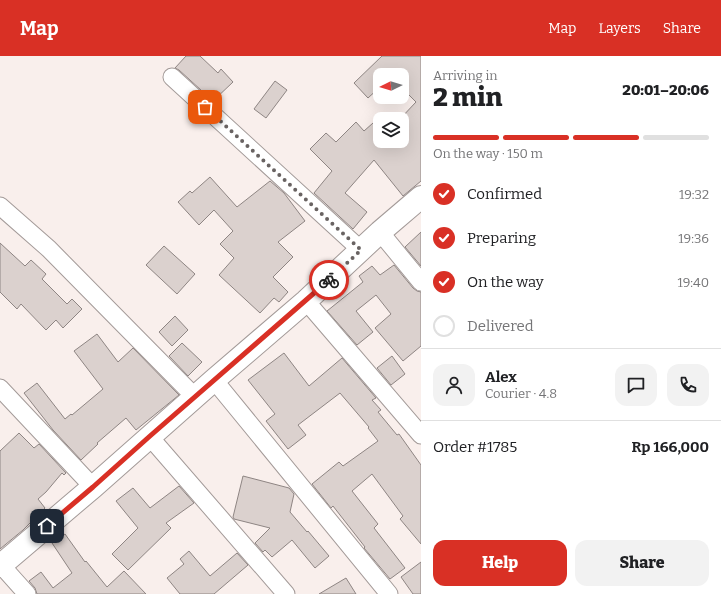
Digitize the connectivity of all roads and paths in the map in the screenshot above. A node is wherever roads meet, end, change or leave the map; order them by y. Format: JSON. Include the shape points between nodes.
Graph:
{"nodes":[{"id":1,"x":172,"y":77,"type":"dead end"},
{"id":2,"x":421,"y":198,"type":"edge"},
{"id":3,"x":0,"y":206,"type":"edge"},
{"id":4,"x":380,"y":232,"type":"junction"},
{"id":5,"x":361,"y":250,"type":"junction"},
{"id":6,"x":421,"y":282,"type":"edge"},
{"id":7,"x":306,"y":301,"type":"junction"},
{"id":8,"x":214,"y":380,"type":"junction"},
{"id":9,"x":0,"y":388,"type":"edge"},
{"id":10,"x":195,"y":397,"type":"junction"},
{"id":11,"x":421,"y":435,"type":"edge"},
{"id":12,"x":150,"y":436,"type":"junction"},
{"id":13,"x":93,"y":487,"type":"junction"},
{"id":14,"x":1,"y":565,"type":"edge"},
{"id":15,"x":27,"y":594,"type":"edge"},
{"id":16,"x":286,"y":594,"type":"edge"},
{"id":17,"x":389,"y":594,"type":"edge"}],
"edges":[{"from":1,"to":5,"type":"street"},
{"from":2,"to":4,"type":"street"},
{"from":3,"to":10,"type":"street","via":[[49,249]]},
{"from":4,"to":5,"type":"street"},
{"from":4,"to":6,"type":"street"},
{"from":5,"to":7,"type":"street"},
{"from":7,"to":8,"type":"street"},
{"from":7,"to":11,"type":"street"},
{"from":8,"to":10,"type":"street"},
{"from":8,"to":17,"type":"street"},
{"from":9,"to":13,"type":"street"},
{"from":10,"to":12,"type":"street"},
{"from":12,"to":13,"type":"street"},
{"from":12,"to":16,"type":"street"},
{"from":13,"to":14,"type":"street"},
{"from":14,"to":15,"type":"street"}]}
